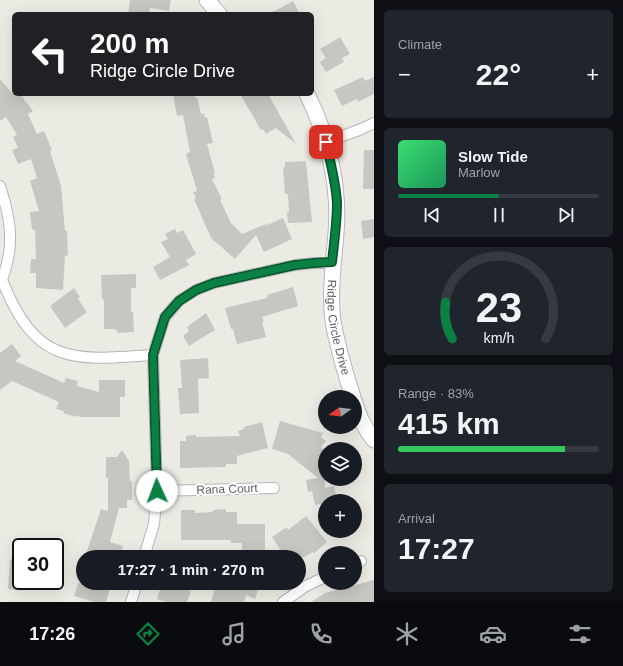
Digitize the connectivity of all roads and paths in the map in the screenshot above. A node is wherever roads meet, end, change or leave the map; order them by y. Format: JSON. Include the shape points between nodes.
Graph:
{"nodes":[{"id":1,"x":207,"y":0,"type":"edge"},
{"id":2,"x":217,"y":12,"type":"edge"},
{"id":3,"x":308,"y":96,"type":"edge"},
{"id":4,"x":374,"y":123,"type":"edge"},
{"id":5,"x":326,"y":142,"type":"junction"},
{"id":6,"x":0,"y":186,"type":"edge"},
{"id":7,"x":332,"y":262,"type":"junction"},
{"id":8,"x":1,"y":279,"type":"edge"},
{"id":9,"x":153,"y":355,"type":"junction"},
{"id":10,"x":351,"y":390,"type":"edge"},
{"id":11,"x":362,"y":421,"type":"edge"},
{"id":12,"x":374,"y":440,"type":"edge"},
{"id":13,"x":274,"y":488,"type":"dead end"},
{"id":14,"x":157,"y":491,"type":"junction"},
{"id":15,"x":146,"y":550,"type":"edge"},
{"id":16,"x":318,"y":580,"type":"edge"},
{"id":17,"x":134,"y":590,"type":"edge"},
{"id":18,"x":131,"y":602,"type":"edge"},
{"id":19,"x":283,"y":602,"type":"edge"}],
"edges":[{"from":1,"to":2,"type":"street"},
{"from":3,"to":5,"type":"street","name":"Ridge Circle Drive"},
{"from":4,"to":5,"type":"street"},
{"from":5,"to":7,"type":"street","name":"Ridge Circle Drive","via":[[337,202]]},
{"from":6,"to":8,"type":"street","via":[[8,210],[10,235],[8,260]]},
{"from":7,"to":9,"type":"street","via":[[295,265],[214,283],[196,290],[179,301],[165,317]]},
{"from":7,"to":10,"type":"street","name":"Ridge Circle Drive","via":[[332,314],[340,355]]},
{"from":8,"to":9,"type":"street","via":[[20,318],[40,341],[60,353],[93,358]]},
{"from":9,"to":14,"type":"street"},
{"from":11,"to":12,"type":"street"},
{"from":13,"to":14,"type":"street","name":"Rana Court"},
{"from":14,"to":15,"type":"street","via":[[154,524]]},
{"from":16,"to":19,"type":"street"},
{"from":17,"to":18,"type":"street"}]}
